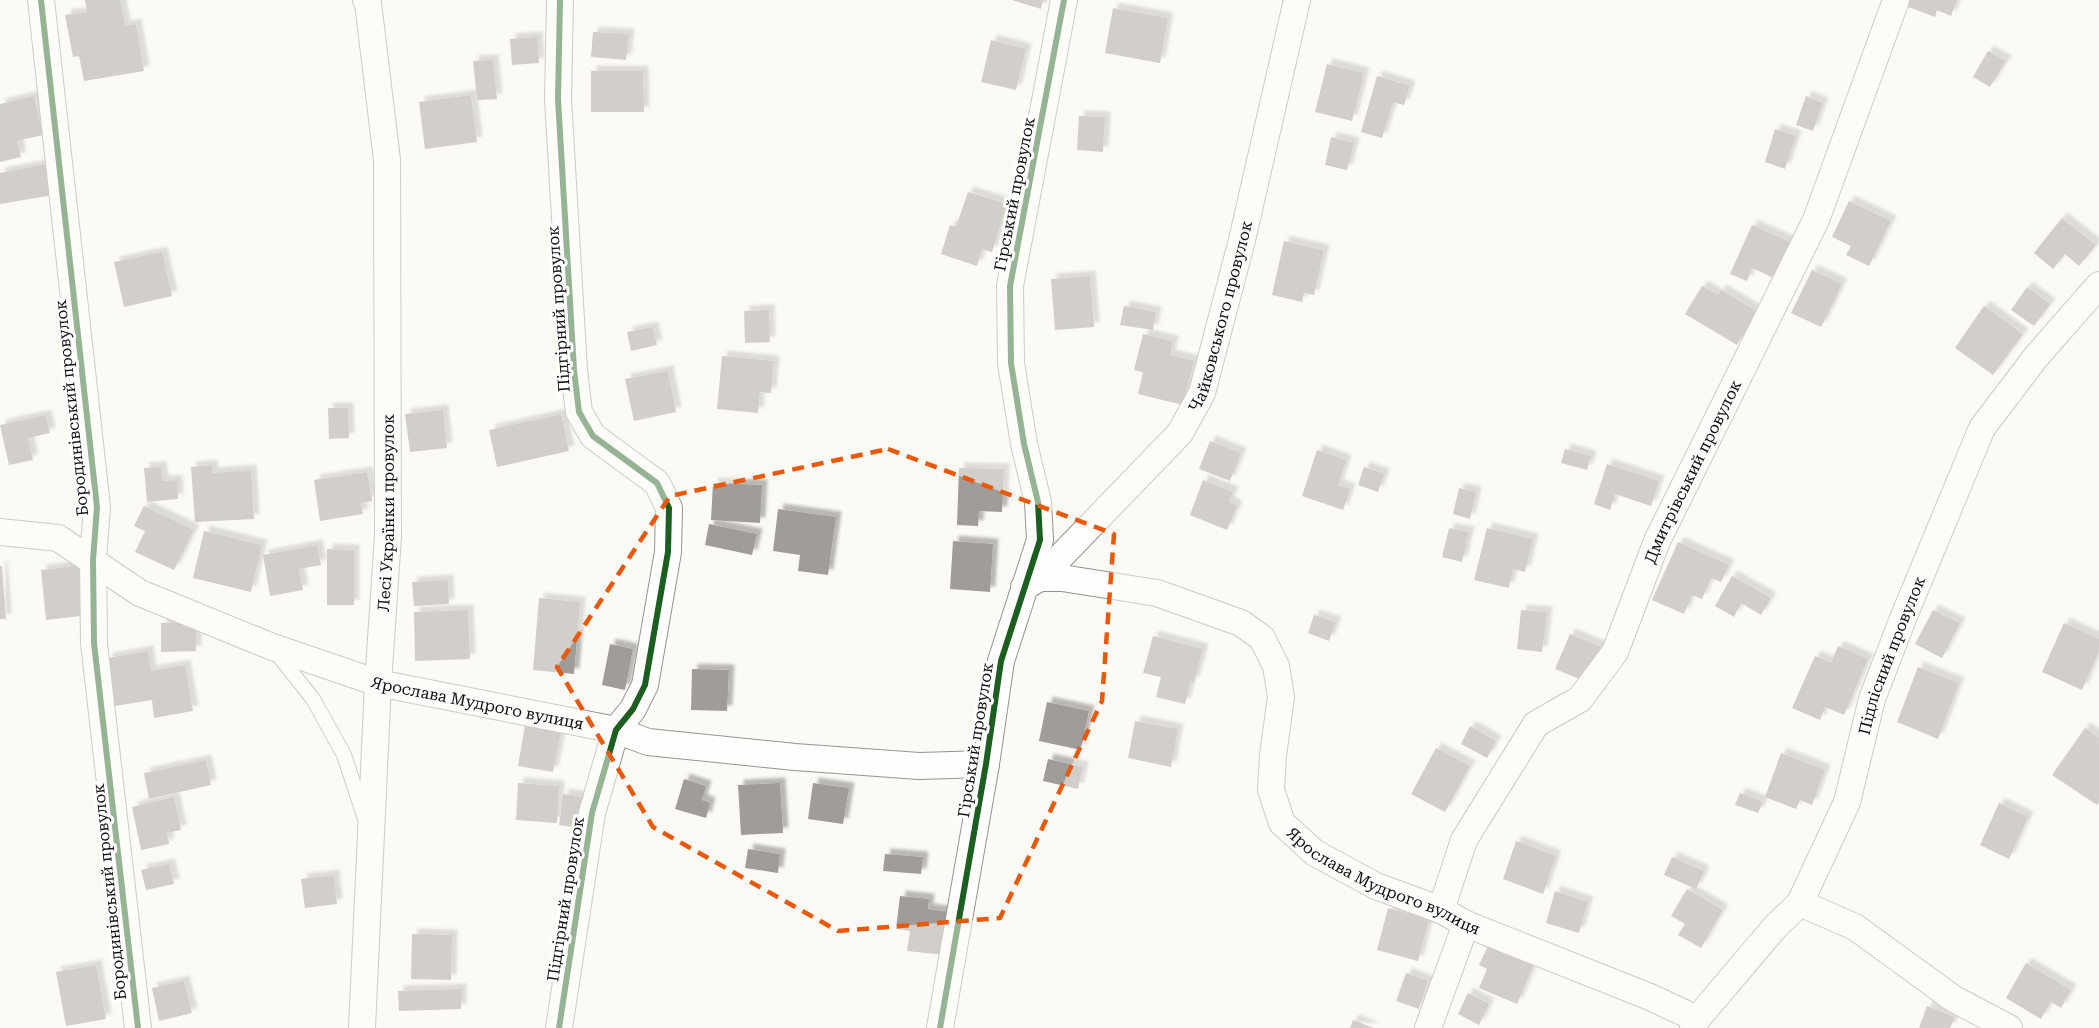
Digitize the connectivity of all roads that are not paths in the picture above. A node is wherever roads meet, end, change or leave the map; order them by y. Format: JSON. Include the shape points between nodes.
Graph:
{"nodes":[{"id":1,"x":41,"y":0,"type":"edge"},
{"id":2,"x":366,"y":0,"type":"edge"},
{"id":3,"x":560,"y":0,"type":"edge"},
{"id":4,"x":1064,"y":0,"type":"edge"},
{"id":5,"x":1297,"y":0,"type":"edge"},
{"id":6,"x":1896,"y":0,"type":"edge"},
{"id":7,"x":2099,"y":285,"type":"edge"},
{"id":8,"x":0,"y":532,"type":"edge"},
{"id":9,"x":93,"y":560,"type":"junction"},
{"id":10,"x":1032,"y":583,"type":"junction"},
{"id":11,"x":270,"y":646,"type":"junction"},
{"id":12,"x":378,"y":683,"type":"junction"},
{"id":13,"x":616,"y":730,"type":"junction"},
{"id":14,"x":986,"y":764,"type":"junction"},
{"id":15,"x":371,"y":835,"type":"junction"},
{"id":16,"x":1800,"y":903,"type":"junction"},
{"id":17,"x":1441,"y":910,"type":"junction"},
{"id":18,"x":1466,"y":924,"type":"junction"},
{"id":19,"x":1695,"y":1023,"type":"edge"},
{"id":20,"x":138,"y":1028,"type":"edge"},
{"id":21,"x":362,"y":1028,"type":"edge"},
{"id":22,"x":559,"y":1028,"type":"edge"},
{"id":23,"x":940,"y":1028,"type":"edge"},
{"id":24,"x":1428,"y":1028,"type":"edge"},
{"id":25,"x":2008,"y":1028,"type":"edge"}],
"edges":[{"from":1,"to":9,"type":"street","name":"Бородинівський провулок","via":[[97,507]]},
{"from":2,"to":12,"type":"street","name":"Лесі Українки провулок","via":[[387,160],[388,536]]},
{"from":3,"to":13,"type":"street","name":"Підгірний провулок","via":[[558,99],[579,412],[593,436],[657,483],[669,508],[668,552],[645,685]]},
{"from":4,"to":10,"type":"street","name":"Гірський провулок","via":[[1010,286],[1011,363],[1038,502],[1040,540]]},
{"from":5,"to":10,"type":"street","name":"Чайковського провулок","via":[[1202,393],[1180,433]]},
{"from":6,"to":17,"type":"street","name":"Дмитрівський провулок","via":[[1816,220],[1657,541],[1615,652],[1580,699],[1536,724],[1464,840]]},
{"from":7,"to":16,"type":"street","name":"Підлісний провулок","via":[[2036,357],[1982,428],[1872,699],[1847,802]]},
{"from":8,"to":9,"type":"street","name":"Ярослава Мудрого вулиця","via":[[58,538]]},
{"from":9,"to":11,"type":"street","name":"Ярослава Мудрого вулиця","via":[[140,593]]},
{"from":9,"to":20,"type":"street","name":"Бородинівський провулок","via":[[94,643]]},
{"from":10,"to":14,"type":"street","name":"Гірський провулок","via":[[1001,661]]},
{"from":10,"to":17,"type":"street","name":"Ярослава Мудрого вулиця","via":[[1062,578],[1157,592],[1241,622],[1262,638],[1276,666],[1281,697],[1271,790],[1282,823],[1315,853],[1376,886]]},
{"from":11,"to":12,"type":"street","name":"Ярослава Мудрого вулиця"},
{"from":11,"to":15,"type":"lane","via":[[313,699],[344,755]]},
{"from":12,"to":13,"type":"street","name":"Ярослава Мудрого вулиця"},
{"from":12,"to":15,"type":"street","name":"Лесі Українки провулок"},
{"from":13,"to":14,"type":"street","name":"Ярослава Мудрого вулиця","via":[[648,742],[795,757],[919,765]]},
{"from":13,"to":22,"type":"street","name":"Підгірний провулок","via":[[592,813]]},
{"from":14,"to":23,"type":"street","name":"Гірський провулок"},
{"from":15,"to":21,"type":"street","name":"Лесі Українки провулок"},
{"from":16,"to":19,"type":"street","name":"Підлісний провулок"},
{"from":16,"to":25,"type":"street","via":[[1855,927],[1954,999]]},
{"from":17,"to":18,"type":"street","name":"Ярослава Мудрого вулиця"},
{"from":18,"to":19,"type":"street","name":"Ярослава Мудрого вулиця","via":[[1650,997]]},
{"from":18,"to":24,"type":"street"}]}
